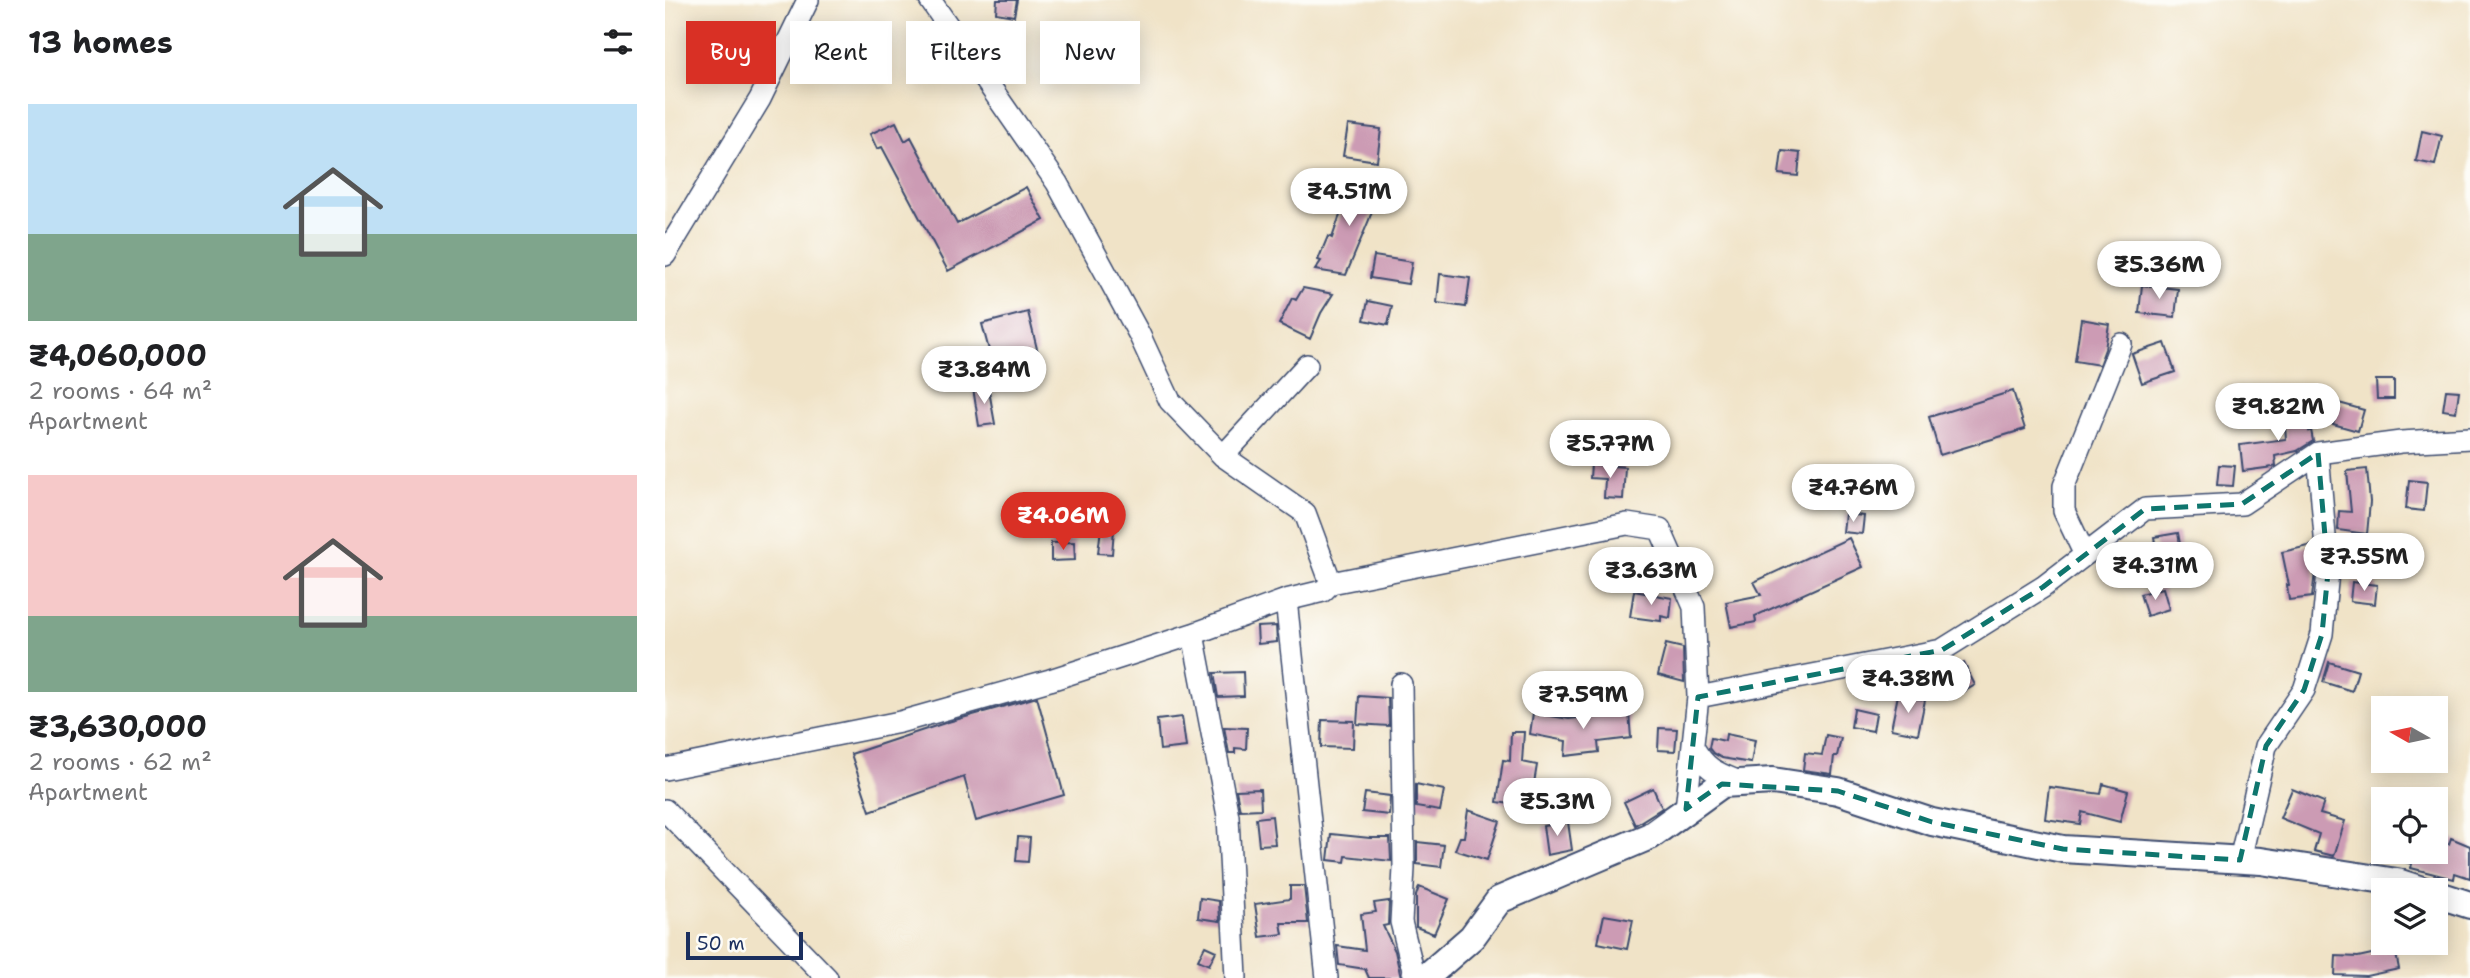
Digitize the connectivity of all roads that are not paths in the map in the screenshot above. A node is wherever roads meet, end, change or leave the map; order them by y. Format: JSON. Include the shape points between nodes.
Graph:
{"nodes":[{"id":1,"x":808,"y":0,"type":"edge"},
{"id":2,"x":930,"y":0,"type":"edge"},
{"id":3,"x":665,"y":255,"type":"edge"},
{"id":4,"x":2121,"y":344,"type":"dead end"},
{"id":5,"x":1307,"y":365,"type":"dead end"},
{"id":6,"x":2470,"y":438,"type":"edge"},
{"id":7,"x":2318,"y":453,"type":"junction"},
{"id":8,"x":1223,"y":456,"type":"junction"},
{"id":9,"x":2085,"y":555,"type":"junction"},
{"id":10,"x":1331,"y":583,"type":"junction"},
{"id":11,"x":1286,"y":600,"type":"junction"},
{"id":12,"x":1193,"y":634,"type":"junction"},
{"id":13,"x":1401,"y":684,"type":"dead end"},
{"id":14,"x":1698,"y":698,"type":"junction"},
{"id":15,"x":1693,"y":747,"type":"junction"},
{"id":16,"x":665,"y":769,"type":"edge"},
{"id":17,"x":1742,"y":783,"type":"junction"},
{"id":18,"x":1686,"y":809,"type":"junction"},
{"id":19,"x":665,"y":810,"type":"edge"},
{"id":20,"x":2240,"y":860,"type":"junction"},
{"id":21,"x":2371,"y":878,"type":"edge"},
{"id":22,"x":2448,"y":898,"type":"edge"},
{"id":23,"x":2470,"y":905,"type":"edge"},
{"id":24,"x":827,"y":978,"type":"edge"},
{"id":25,"x":1236,"y":978,"type":"edge"},
{"id":26,"x":1327,"y":978,"type":"edge"},
{"id":27,"x":1415,"y":978,"type":"edge"},
{"id":28,"x":1426,"y":978,"type":"edge"}],
"edges":[{"from":1,"to":3,"type":"street","via":[[760,99]]},
{"from":2,"to":8,"type":"street","via":[[1057,183],[1170,401]]},
{"from":4,"to":9,"type":"street","via":[[2064,486],[2064,511]]},
{"from":5,"to":8,"type":"street"},
{"from":6,"to":7,"type":"street"},
{"from":7,"to":9,"type":"street","via":[[2242,504],[2145,509]]},
{"from":7,"to":20,"type":"street","via":[[2328,572],[2322,634],[2304,690],[2266,746]]},
{"from":8,"to":10,"type":"street","via":[[1305,513]]},
{"from":9,"to":14,"type":"street","via":[[1942,650]]},
{"from":10,"to":11,"type":"street","via":[[1323,591]]},
{"from":10,"to":14,"type":"street","via":[[1627,524],[1660,529],[1694,607]]},
{"from":11,"to":12,"type":"street"},
{"from":11,"to":26,"type":"street"},
{"from":12,"to":16,"type":"street","via":[[900,722]]},
{"from":12,"to":25,"type":"street","via":[[1228,816]]},
{"from":13,"to":27,"type":"street","via":[[1405,868],[1401,922]]},
{"from":14,"to":15,"type":"street"},
{"from":15,"to":17,"type":"street","via":[[1712,771]]},
{"from":15,"to":18,"type":"street"},
{"from":17,"to":18,"type":"main road","via":[[1722,784]]},
{"from":17,"to":20,"type":"main road","via":[[1773,781],[1838,791],[1932,822],[2063,849]]},
{"from":18,"to":28,"type":"main road","via":[[1650,835],[1499,900],[1472,937]]},
{"from":19,"to":24,"type":"street"},
{"from":20,"to":21,"type":"main road"},
{"from":22,"to":23,"type":"main road"}]}
